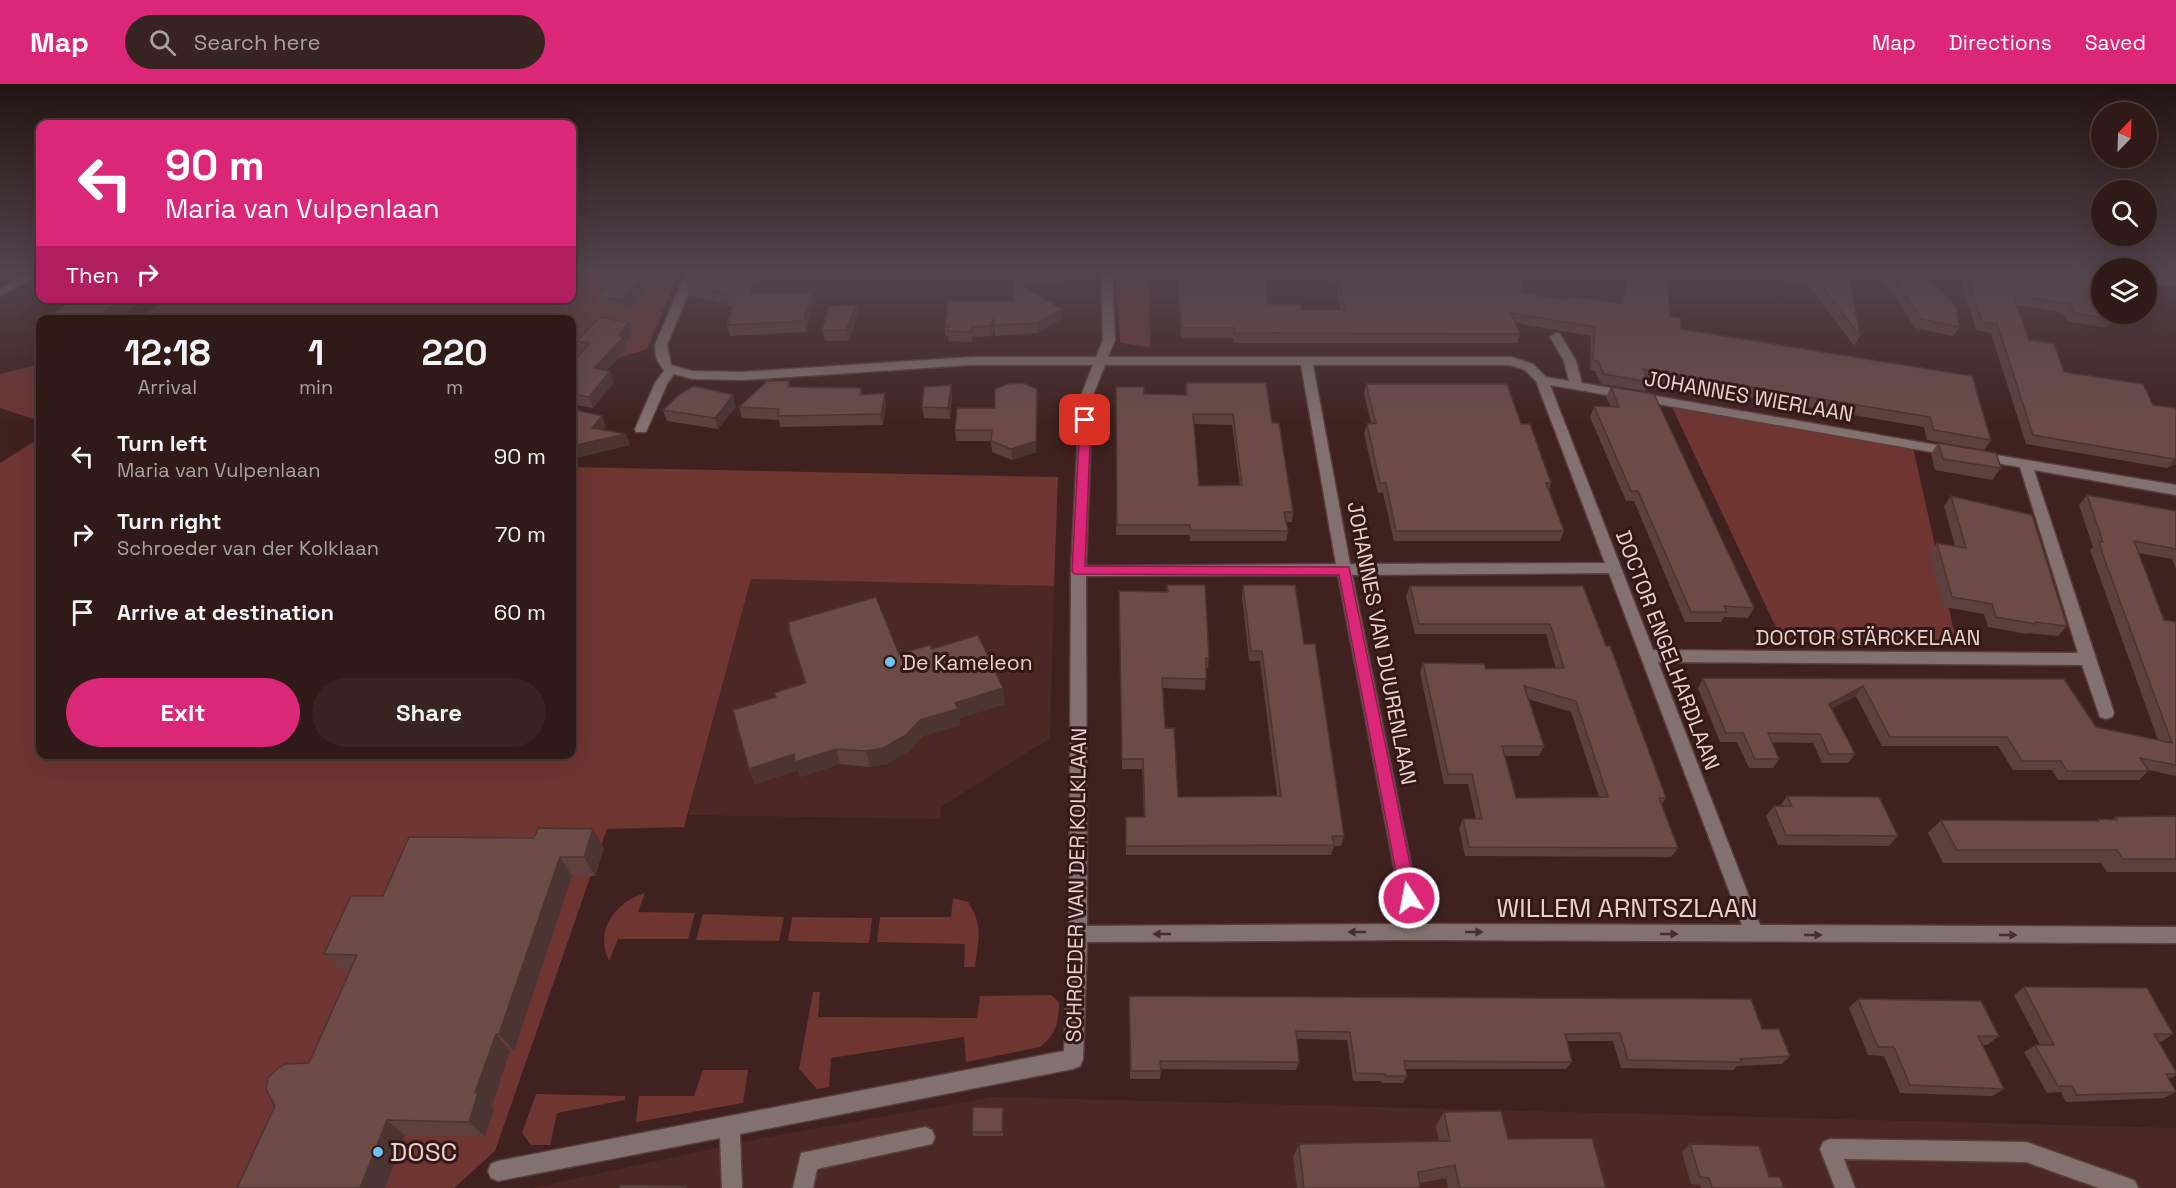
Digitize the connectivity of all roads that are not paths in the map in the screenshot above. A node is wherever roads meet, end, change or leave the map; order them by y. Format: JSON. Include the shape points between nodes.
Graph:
{"nodes":[{"id":1,"x":670,"y":324,"type":"edge"},
{"id":2,"x":1108,"y":324,"type":"edge"},
{"id":3,"x":1556,"y":337,"type":"dead end"},
{"id":4,"x":1103,"y":359,"type":"junction"},
{"id":5,"x":1306,"y":361,"type":"junction"},
{"id":6,"x":671,"y":370,"type":"junction"},
{"id":7,"x":1542,"y":380,"type":"junction"},
{"id":8,"x":1577,"y":386,"type":"junction"},
{"id":9,"x":641,"y":429,"type":"dead end"},
{"id":10,"x":2025,"y":464,"type":"junction"},
{"id":11,"x":2176,"y":490,"type":"edge"},
{"id":12,"x":1613,"y":568,"type":"junction"},
{"id":13,"x":1344,"y":570,"type":"junction"},
{"id":14,"x":1078,"y":571,"type":"junction"},
{"id":15,"x":1648,"y":656,"type":"junction"},
{"id":16,"x":2088,"y":659,"type":"junction"},
{"id":17,"x":2106,"y":713,"type":"dead end"},
{"id":18,"x":1416,"y":932,"type":"junction"},
{"id":19,"x":1078,"y":934,"type":"junction"},
{"id":20,"x":1755,"y":935,"type":"junction"},
{"id":21,"x":2176,"y":935,"type":"edge"},
{"id":22,"x":730,"y":1127,"type":"junction"},
{"id":23,"x":925,"y":1137,"type":"dead end"},
{"id":24,"x":498,"y":1172,"type":"dead end"},
{"id":25,"x":732,"y":1188,"type":"edge"},
{"id":26,"x":803,"y":1188,"type":"edge"},
{"id":27,"x":1845,"y":1188,"type":"edge"},
{"id":28,"x":2128,"y":1188,"type":"edge"}],
"edges":[{"from":1,"to":6,"type":"street","via":[[661,345],[666,367]]},
{"from":2,"to":4,"type":"street","name":"SCHROEDER VAN DER KOLKLAAN"},
{"from":3,"to":8,"type":"street","via":[[1570,362]]},
{"from":4,"to":5,"type":"street","name":"JOHANNES WIERLAAN"},
{"from":4,"to":6,"type":"street","name":"JOHANNES WIERLAAN","via":[[950,362],[742,376],[692,375]]},
{"from":4,"to":14,"type":"street","name":"SCHROEDER VAN DER KOLKLAAN","via":[[1086,398]]},
{"from":5,"to":7,"type":"street","name":"JOHANNES WIERLAAN","via":[[1511,362],[1529,367]]},
{"from":5,"to":13,"type":"street","name":"JOHANNES VAN DUURENLAAN"},
{"from":6,"to":9,"type":"street","via":[[661,383]]},
{"from":7,"to":8,"type":"street","name":"JOHANNES WIERLAAN"},
{"from":7,"to":12,"type":"street","name":"DOCTOR ENGELHARDLAAN"},
{"from":8,"to":10,"type":"street","name":"JOHANNES WIERLAAN"},
{"from":10,"to":11,"type":"street","name":"JOHANNES WIERLAAN"},
{"from":10,"to":16,"type":"street"},
{"from":12,"to":13,"type":"street"},
{"from":12,"to":15,"type":"street","name":"DOCTOR ENGELHARDLAAN"},
{"from":13,"to":14,"type":"street"},
{"from":13,"to":18,"type":"street","name":"JOHANNES VAN DUURENLAAN"},
{"from":14,"to":19,"type":"street","name":"SCHROEDER VAN DER KOLKLAAN"},
{"from":15,"to":16,"type":"street","name":"DOCTOR STÄRCKELAAN"},
{"from":15,"to":20,"type":"street","name":"DOCTOR ENGELHARDLAAN"},
{"from":16,"to":17,"type":"street"},
{"from":18,"to":19,"type":"street","name":"WILLEM ARNTSZLAAN","one_way":true},
{"from":18,"to":20,"type":"street","name":"WILLEM ARNTSZLAAN","one_way":true},
{"from":19,"to":22,"type":"street","name":"SCHROEDER VAN DER KOLKLAAN","via":[[1073,1059]]},
{"from":20,"to":21,"type":"street","name":"WILLEM ARNTSZLAAN","one_way":true},
{"from":22,"to":24,"type":"street","name":"SCHROEDER VAN DER KOLKLAAN"},
{"from":22,"to":25,"type":"street"},
{"from":23,"to":26,"type":"street","via":[[808,1160]]},
{"from":27,"to":28,"type":"street","via":[[1830,1149],[2026,1152]]}]}
